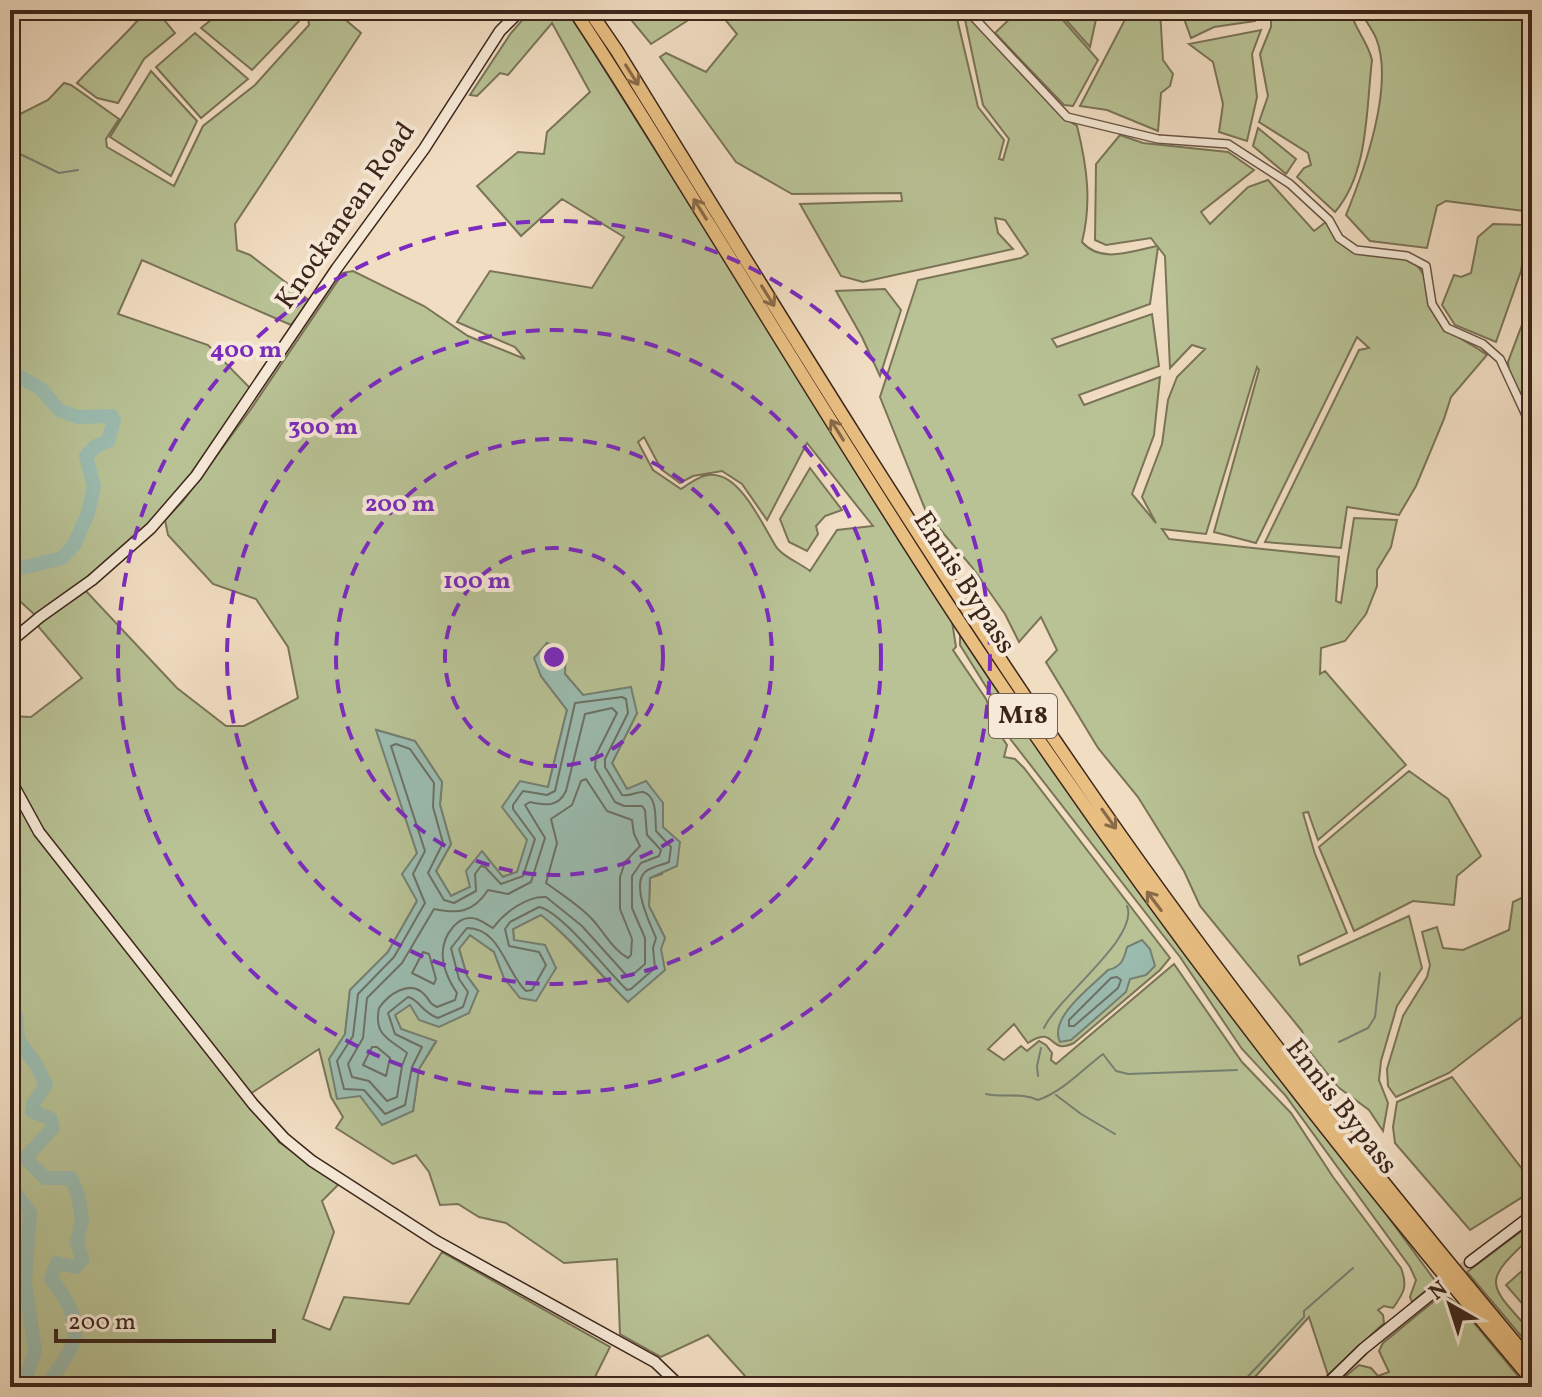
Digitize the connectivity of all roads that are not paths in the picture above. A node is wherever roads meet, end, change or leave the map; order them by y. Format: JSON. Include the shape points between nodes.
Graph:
{"nodes":[{"id":1,"x":521,"y":10,"type":"edge"},
{"id":2,"x":574,"y":10,"type":"edge"},
{"id":3,"x":589,"y":10,"type":"edge"},
{"id":4,"x":967,"y":10,"type":"edge"},
{"id":5,"x":1532,"y":428,"type":"edge"},
{"id":6,"x":10,"y":642,"type":"edge"},
{"id":7,"x":10,"y":779,"type":"edge"},
{"id":8,"x":1532,"y":1215,"type":"edge"},
{"id":9,"x":1470,"y":1262,"type":"tunnel mouth"},
{"id":10,"x":1435,"y":1291,"type":"tunnel mouth"},
{"id":11,"x":1532,"y":1363,"type":"edge"},
{"id":12,"x":1532,"y":1380,"type":"edge"},
{"id":13,"x":681,"y":1387,"type":"edge"},
{"id":14,"x":1324,"y":1387,"type":"edge"}],
"edges":[{"from":1,"to":6,"type":"street","name":"Knockanean Road","via":[[500,31],[196,476],[151,528]]},
{"from":12,"to":2,"type":"highway","name":"Ennis Bypass","number":"M18","one_way":true,"via":[[1366,1179],[1061,771],[964,629]]},
{"from":3,"to":11,"type":"highway","name":"Ennis Bypass","number":"M18","one_way":true,"via":[[889,492],[1078,775],[1308,1085]]},
{"from":4,"to":5,"type":"street","via":[[1067,117],[1158,139],[1228,144],[1290,184],[1356,250],[1407,256],[1426,266],[1432,304],[1447,328],[1483,344],[1500,359]]},
{"from":7,"to":13,"type":"street","via":[[39,832],[284,1138],[436,1241],[655,1362]]},
{"from":8,"to":9,"type":"street"},
{"from":10,"to":14,"type":"street"}]}
